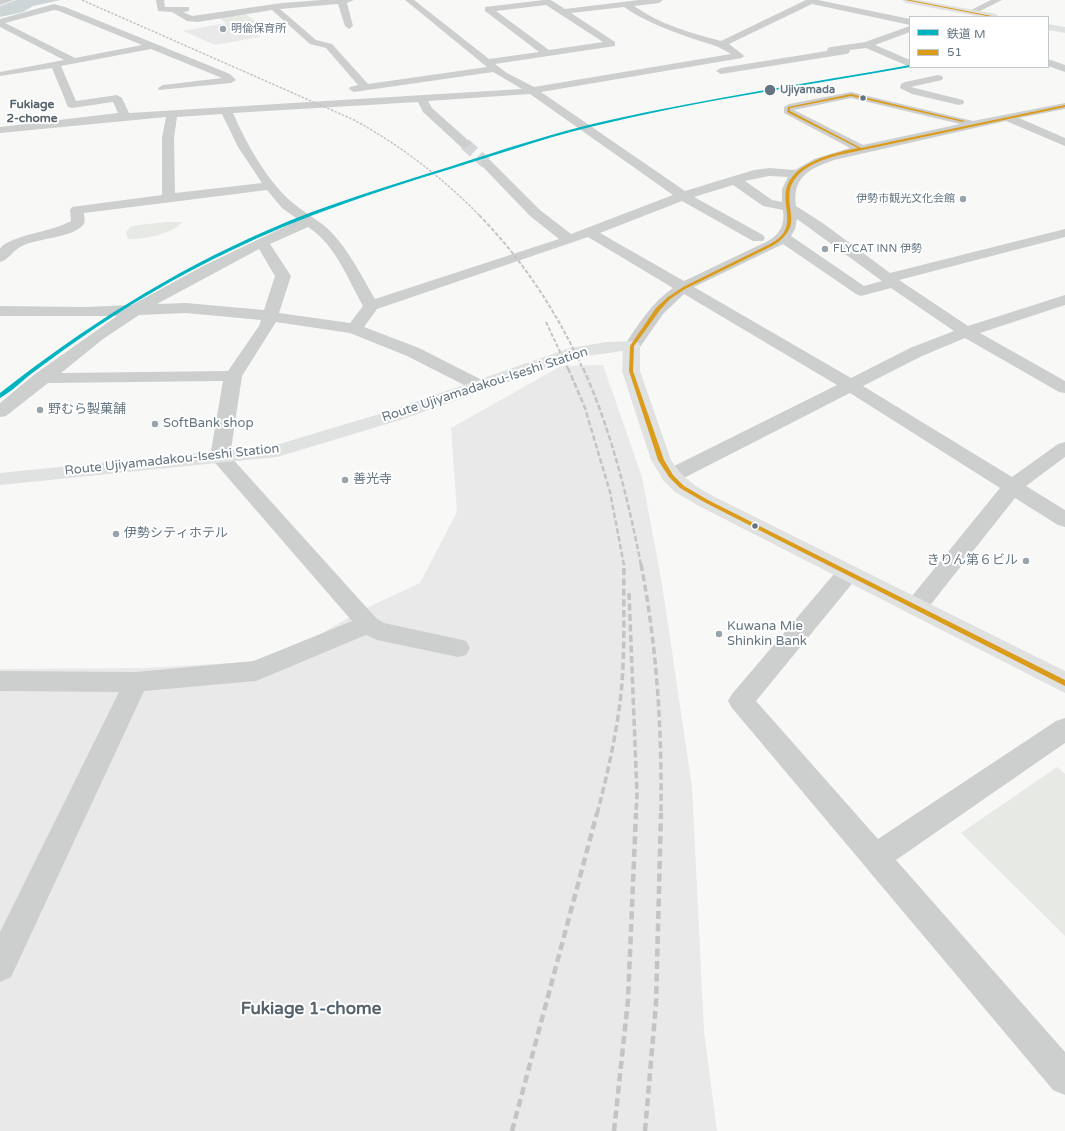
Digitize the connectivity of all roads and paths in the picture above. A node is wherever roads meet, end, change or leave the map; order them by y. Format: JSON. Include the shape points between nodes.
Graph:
{"nodes":[{"id":1,"x":10,"y":0,"type":"edge"},
{"id":2,"x":160,"y":0,"type":"edge"},
{"id":3,"x":346,"y":0,"type":"edge"},
{"id":4,"x":409,"y":0,"type":"edge"},
{"id":5,"x":659,"y":0,"type":"edge"},
{"id":6,"x":812,"y":0,"type":"edge"},
{"id":7,"x":906,"y":0,"type":"edge"},
{"id":8,"x":998,"y":0,"type":"edge"},
{"id":9,"x":66,"y":1,"type":"dead end"},
{"id":10,"x":0,"y":2,"type":"edge"},
{"id":11,"x":622,"y":3,"type":"edge"},
{"id":12,"x":54,"y":7,"type":"junction"},
{"id":13,"x":198,"y":7,"type":"dead end"},
{"id":14,"x":273,"y":7,"type":"junction"},
{"id":15,"x":175,"y":11,"type":"junction"},
{"id":16,"x":562,"y":12,"type":"junction"},
{"id":17,"x":971,"y":12,"type":"junction"},
{"id":18,"x":991,"y":16,"type":"edge"},
{"id":19,"x":909,"y":22,"type":"edge"},
{"id":20,"x":0,"y":23,"type":"edge"},
{"id":21,"x":349,"y":26,"type":"dead end"},
{"id":22,"x":1049,"y":27,"type":"edge"},
{"id":23,"x":909,"y":29,"type":"edge"},
{"id":24,"x":1065,"y":30,"type":"edge"},
{"id":25,"x":722,"y":44,"type":"junction"},
{"id":26,"x":867,"y":45,"type":"junction"},
{"id":27,"x":151,"y":46,"type":"junction"},
{"id":28,"x":846,"y":51,"type":"dead end"},
{"id":29,"x":547,"y":53,"type":"junction"},
{"id":30,"x":739,"y":56,"type":"junction"},
{"id":31,"x":74,"y":61,"type":"junction"},
{"id":32,"x":55,"y":64,"type":"junction"},
{"id":33,"x":909,"y":64,"type":"edge"},
{"id":34,"x":491,"y":65,"type":"junction"},
{"id":35,"x":919,"y":68,"type":"edge"},
{"id":36,"x":710,"y":73,"type":"dead end"},
{"id":37,"x":3,"y":74,"type":"dead end"},
{"id":38,"x":938,"y":78,"type":"junction"},
{"id":39,"x":231,"y":80,"type":"junction"},
{"id":40,"x":365,"y":87,"type":"junction"},
{"id":41,"x":163,"y":88,"type":"dead end"},
{"id":42,"x":343,"y":91,"type":"dead end"},
{"id":43,"x":533,"y":91,"type":"junction"},
{"id":44,"x":327,"y":93,"type":"dead end"},
{"id":45,"x":421,"y":98,"type":"junction"},
{"id":46,"x":565,"y":100,"type":"dead end"},
{"id":47,"x":335,"y":103,"type":"junction"},
{"id":48,"x":551,"y":103,"type":"junction"},
{"id":49,"x":1065,"y":106,"type":"edge"},
{"id":50,"x":250,"y":108,"type":"junction"},
{"id":51,"x":226,"y":110,"type":"junction"},
{"id":52,"x":968,"y":112,"type":"junction"},
{"id":53,"x":172,"y":114,"type":"junction"},
{"id":54,"x":1006,"y":117,"type":"junction"},
{"id":55,"x":123,"y":118,"type":"junction"},
{"id":56,"x":0,"y":130,"type":"edge"},
{"id":57,"x":1065,"y":142,"type":"edge"},
{"id":58,"x":465,"y":144,"type":"tunnel mouth"},
{"id":59,"x":861,"y":149,"type":"junction"},
{"id":60,"x":486,"y":163,"type":"tunnel mouth"},
{"id":61,"x":798,"y":174,"type":"junction"},
{"id":62,"x":735,"y":180,"type":"junction"},
{"id":63,"x":271,"y":186,"type":"junction"},
{"id":64,"x":683,"y":196,"type":"junction"},
{"id":65,"x":169,"y":198,"type":"junction"},
{"id":66,"x":790,"y":208,"type":"junction"},
{"id":67,"x":310,"y":221,"type":"junction"},
{"id":68,"x":589,"y":232,"type":"junction"},
{"id":69,"x":1065,"y":233,"type":"edge"},
{"id":70,"x":783,"y":237,"type":"junction"},
{"id":71,"x":758,"y":238,"type":"dead end"},
{"id":72,"x":569,"y":240,"type":"junction"},
{"id":73,"x":262,"y":242,"type":"junction"},
{"id":74,"x":0,"y":258,"type":"edge"},
{"id":75,"x":891,"y":280,"type":"junction"},
{"id":76,"x":684,"y":288,"type":"junction"},
{"id":77,"x":1065,"y":300,"type":"edge"},
{"id":78,"x":371,"y":306,"type":"junction"},
{"id":79,"x":137,"y":309,"type":"junction"},
{"id":80,"x":0,"y":311,"type":"edge"},
{"id":81,"x":271,"y":316,"type":"junction"},
{"id":82,"x":354,"y":329,"type":"junction"},
{"id":83,"x":966,"y":332,"type":"junction"},
{"id":84,"x":632,"y":346,"type":"junction"},
{"id":85,"x":233,"y":376,"type":"junction"},
{"id":86,"x":41,"y":378,"type":"junction"},
{"id":87,"x":478,"y":385,"type":"junction"},
{"id":88,"x":850,"y":385,"type":"junction"},
{"id":89,"x":1065,"y":388,"type":"edge"},
{"id":90,"x":0,"y":412,"type":"edge"},
{"id":91,"x":1065,"y":448,"type":"edge"},
{"id":92,"x":220,"y":457,"type":"junction"},
{"id":93,"x":671,"y":476,"type":"junction"},
{"id":94,"x":0,"y":479,"type":"edge"},
{"id":95,"x":1013,"y":486,"type":"junction"},
{"id":96,"x":1065,"y":520,"type":"edge"},
{"id":97,"x":848,"y":573,"type":"junction"},
{"id":98,"x":916,"y":608,"type":"junction"},
{"id":99,"x":363,"y":618,"type":"junction"},
{"id":100,"x":458,"y":648,"type":"dead end"},
{"id":101,"x":0,"y":681,"type":"edge"},
{"id":102,"x":136,"y":682,"type":"junction"},
{"id":103,"x":1065,"y":684,"type":"edge"},
{"id":104,"x":1065,"y":729,"type":"edge"},
{"id":105,"x":876,"y":856,"type":"junction"},
{"id":106,"x":0,"y":966,"type":"edge"},
{"id":107,"x":1065,"y":1078,"type":"edge"}],
"edges":[{"from":1,"to":10,"type":"street"},
{"from":2,"to":15,"type":"street","via":[[161,9]]},
{"from":3,"to":14,"type":"street"},
{"from":3,"to":21,"type":"street"},
{"from":4,"to":34,"type":"street"},
{"from":5,"to":11,"type":"street"},
{"from":6,"to":19,"type":"street"},
{"from":6,"to":25,"type":"street"},
{"from":7,"to":17,"type":"main road"},
{"from":8,"to":17,"type":"street"},
{"from":9,"to":12,"type":"street","via":[[53,4]]},
{"from":11,"to":16,"type":"street"},
{"from":11,"to":25,"type":"street","via":[[664,25]]},
{"from":12,"to":20,"type":"street"},
{"from":12,"to":27,"type":"street"},
{"from":13,"to":15,"type":"street"},
{"from":14,"to":15,"type":"street","via":[[198,20]]},
{"from":14,"to":40,"type":"street","via":[[314,42],[329,46]]},
{"from":16,"to":29,"type":"street","via":[[612,44]]},
{"from":16,"to":29,"type":"street","via":[[548,2],[488,9]]},
{"from":17,"to":18,"type":"main road"},
{"from":20,"to":31,"type":"street"},
{"from":22,"to":24,"type":"main road"},
{"from":23,"to":26,"type":"street"},
{"from":25,"to":30,"type":"street"},
{"from":26,"to":30,"type":"street","via":[[759,62]]},
{"from":26,"to":33,"type":"street"},
{"from":27,"to":31,"type":"street"},
{"from":27,"to":39,"type":"street"},
{"from":28,"to":36,"type":"street"},
{"from":29,"to":34,"type":"street"},
{"from":30,"to":43,"type":"street"},
{"from":31,"to":32,"type":"street"},
{"from":32,"to":37,"type":"street"},
{"from":32,"to":55,"type":"street","via":[[72,105],[117,98],[124,113]]},
{"from":34,"to":40,"type":"street"},
{"from":34,"to":43,"type":"street"},
{"from":35,"to":38,"type":"street"},
{"from":38,"to":52,"type":"street"},
{"from":38,"to":52,"type":"street","via":[[904,86]]},
{"from":39,"to":41,"type":"street"},
{"from":39,"to":50,"type":"street"},
{"from":40,"to":42,"type":"street"},
{"from":43,"to":45,"type":"street"},
{"from":43,"to":48,"type":"street"},
{"from":44,"to":47,"type":"street"},
{"from":45,"to":47,"type":"street"},
{"from":45,"to":58,"type":"street","via":[[428,110]]},
{"from":46,"to":48,"type":"street"},
{"from":47,"to":50,"type":"street"},
{"from":48,"to":64,"type":"street"},
{"from":49,"to":54,"type":"street"},
{"from":50,"to":51,"type":"street"},
{"from":51,"to":53,"type":"street"},
{"from":51,"to":63,"type":"street","via":[[233,127]]},
{"from":52,"to":54,"type":"street","via":[[991,120]]},
{"from":52,"to":59,"type":"street"},
{"from":52,"to":59,"type":"street","via":[[851,95],[789,107],[788,110]]},
{"from":53,"to":55,"type":"street"},
{"from":53,"to":65,"type":"street","via":[[168,138]]},
{"from":54,"to":57,"type":"street"},
{"from":55,"to":56,"type":"street"},
{"from":59,"to":61,"type":"street","via":[[828,159]]},
{"from":60,"to":72,"type":"street","via":[[535,213]]},
{"from":61,"to":62,"type":"street","via":[[769,172]]},
{"from":61,"to":66,"type":"street","via":[[788,187],[787,199]]},
{"from":62,"to":64,"type":"street"},
{"from":62,"to":66,"type":"street","via":[[768,203]]},
{"from":63,"to":65,"type":"street"},
{"from":63,"to":67,"type":"street","via":[[287,204]]},
{"from":64,"to":68,"type":"street"},
{"from":64,"to":71,"type":"street"},
{"from":65,"to":74,"type":"street","via":[[77,210],[78,223],[68,230],[15,244]]},
{"from":66,"to":70,"type":"street","via":[[790,227]]},
{"from":66,"to":75,"type":"street"},
{"from":67,"to":73,"type":"street"},
{"from":67,"to":78,"type":"street","via":[[319,226],[342,256]]},
{"from":68,"to":72,"type":"street"},
{"from":68,"to":76,"type":"street"},
{"from":69,"to":75,"type":"street"},
{"from":70,"to":75,"type":"street","via":[[861,291]]},
{"from":70,"to":76,"type":"street"},
{"from":72,"to":78,"type":"street"},
{"from":73,"to":79,"type":"street"},
{"from":73,"to":81,"type":"street","via":[[284,276]]},
{"from":75,"to":83,"type":"street"},
{"from":76,"to":84,"type":"street","via":[[658,309]]},
{"from":76,"to":88,"type":"street"},
{"from":77,"to":83,"type":"street"},
{"from":78,"to":82,"type":"street"},
{"from":79,"to":80,"type":"street","via":[[86,312]]},
{"from":79,"to":81,"type":"street","via":[[186,308]]},
{"from":79,"to":86,"type":"street"},
{"from":81,"to":82,"type":"street"},
{"from":81,"to":85,"type":"street"},
{"from":82,"to":87,"type":"street","via":[[413,352]]},
{"from":83,"to":88,"type":"street","via":[[916,352]]},
{"from":83,"to":89,"type":"street"},
{"from":84,"to":87,"type":"main road","name":"Route Ujiyamadakou-Iseshi Station","via":[[576,352]]},
{"from":84,"to":93,"type":"main road","via":[[631,371],[662,460]]},
{"from":85,"to":86,"type":"street"},
{"from":85,"to":92,"type":"street"},
{"from":86,"to":90,"type":"street"},
{"from":87,"to":92,"type":"main road","name":"Route Ujiyamadakou-Iseshi Station","via":[[393,416],[277,451]]},
{"from":88,"to":93,"type":"street"},
{"from":88,"to":95,"type":"street"},
{"from":91,"to":95,"type":"street"},
{"from":92,"to":94,"type":"main road","name":"Route Ujiyamadakou-Iseshi Station"},
{"from":92,"to":99,"type":"street"},
{"from":93,"to":97,"type":"main road","via":[[682,487],[706,501]]},
{"from":95,"to":96,"type":"street"},
{"from":95,"to":98,"type":"street"},
{"from":97,"to":98,"type":"main road"},
{"from":97,"to":105,"type":"street","via":[[741,701]]},
{"from":98,"to":103,"type":"main road"},
{"from":99,"to":100,"type":"street","via":[[377,631]]},
{"from":99,"to":102,"type":"street","via":[[256,671]]},
{"from":101,"to":102,"type":"street"},
{"from":102,"to":106,"type":"street"},
{"from":104,"to":105,"type":"street"},
{"from":105,"to":107,"type":"street"}]}
